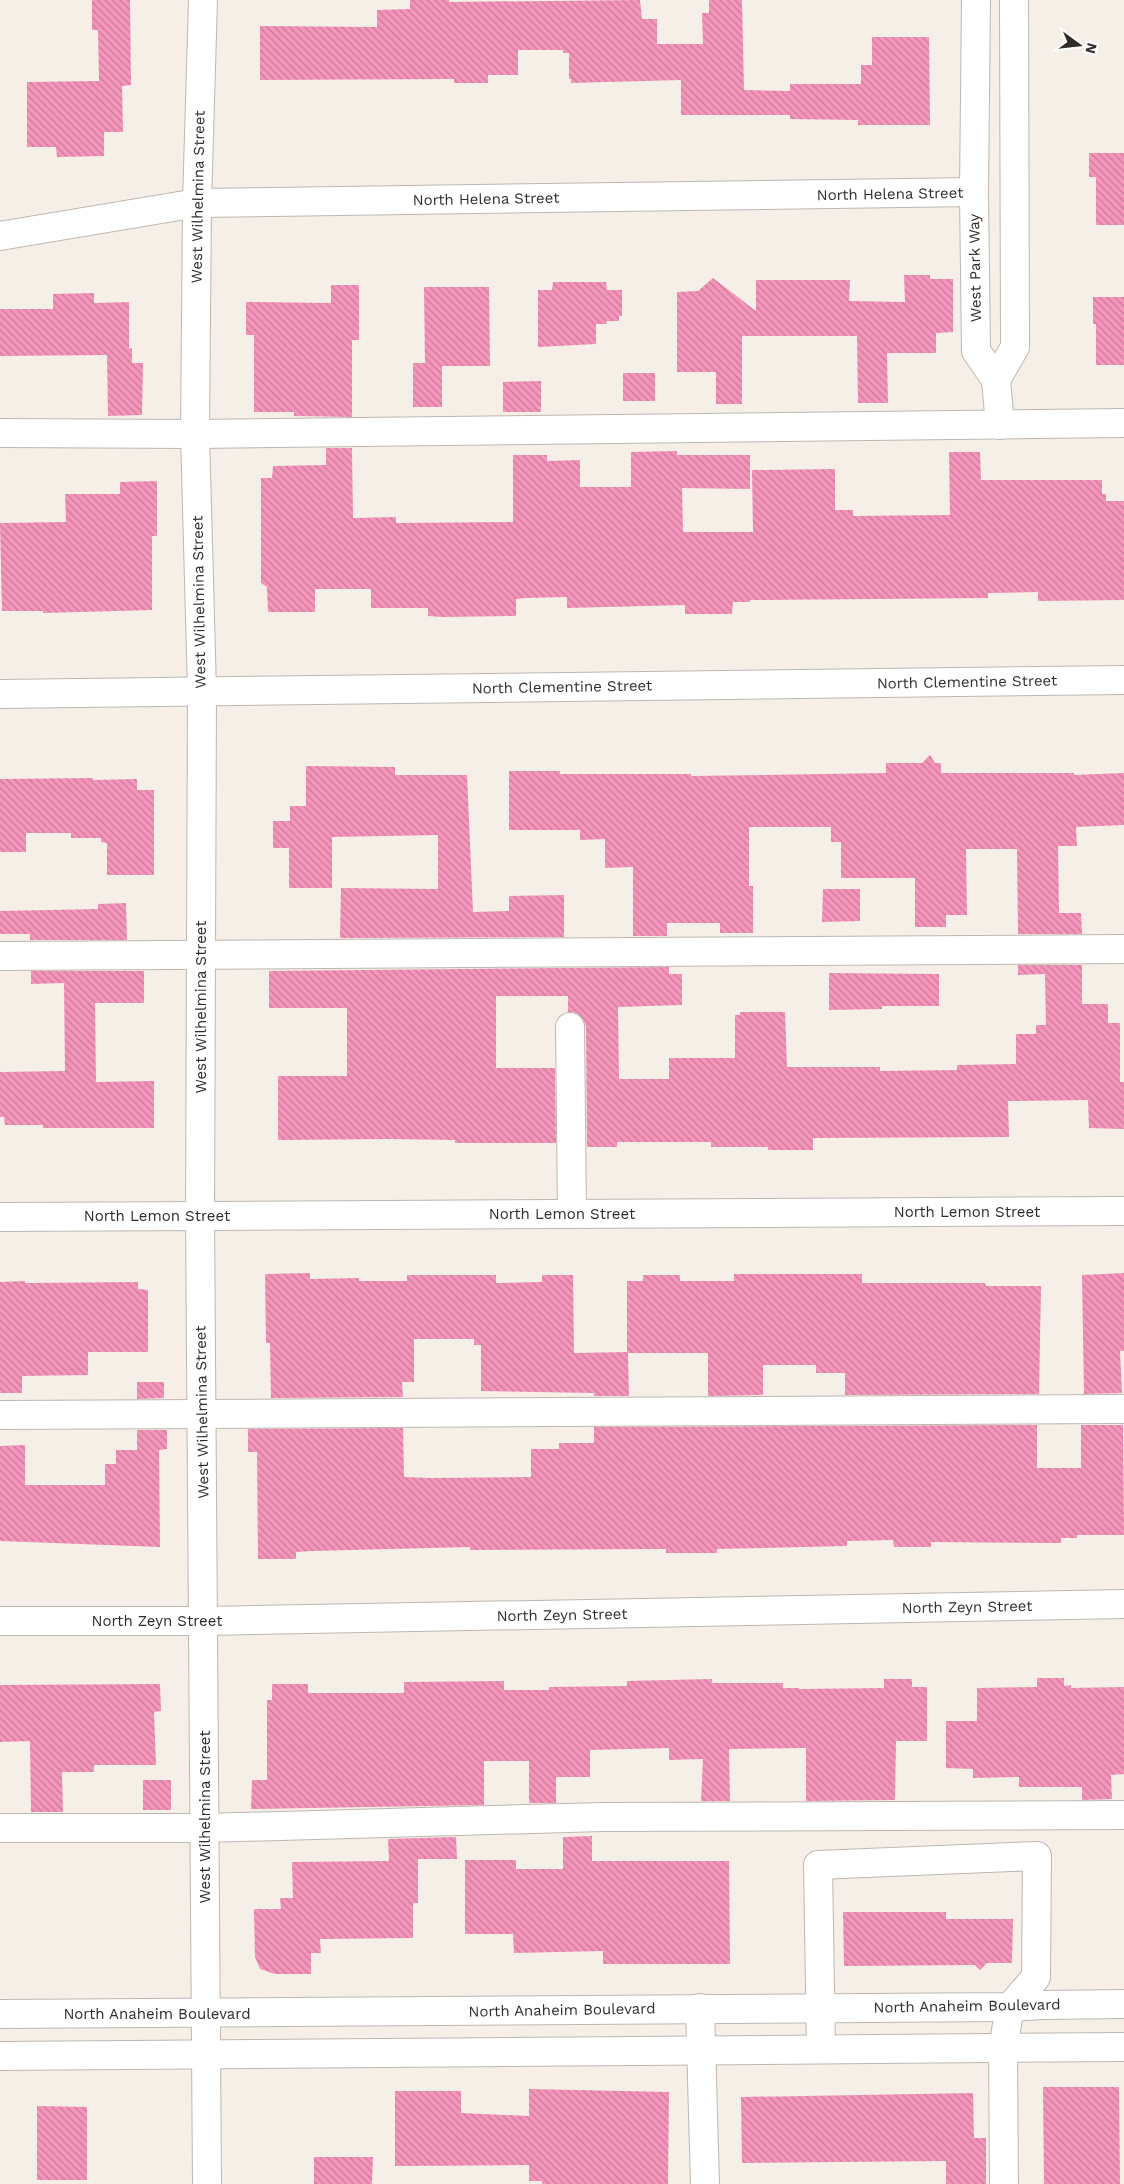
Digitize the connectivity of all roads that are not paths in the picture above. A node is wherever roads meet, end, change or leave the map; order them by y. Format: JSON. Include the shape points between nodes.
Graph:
{"nodes":[{"id":1,"x":203,"y":0,"type":"edge"},
{"id":2,"x":976,"y":0,"type":"edge"},
{"id":3,"x":1014,"y":0,"type":"edge"},
{"id":4,"x":974,"y":192,"type":"junction"},
{"id":5,"x":197,"y":203,"type":"junction"},
{"id":6,"x":0,"y":236,"type":"edge"},
{"id":7,"x":996,"y":380,"type":"junction"},
{"id":8,"x":1124,"y":423,"type":"edge"},
{"id":9,"x":1000,"y":425,"type":"junction"},
{"id":10,"x":0,"y":433,"type":"edge"},
{"id":11,"x":195,"y":434,"type":"junction"},
{"id":12,"x":1124,"y":680,"type":"edge"},
{"id":13,"x":202,"y":691,"type":"junction"},
{"id":14,"x":0,"y":694,"type":"edge"},
{"id":15,"x":1124,"y":949,"type":"edge"},
{"id":16,"x":0,"y":956,"type":"edge"},
{"id":17,"x":202,"y":956,"type":"junction"},
{"id":18,"x":570,"y":1027,"type":"dead end"},
{"id":19,"x":1124,"y":1212,"type":"edge"},
{"id":20,"x":572,"y":1214,"type":"junction"},
{"id":21,"x":200,"y":1216,"type":"junction"},
{"id":22,"x":0,"y":1217,"type":"edge"},
{"id":23,"x":1124,"y":1410,"type":"edge"},
{"id":24,"x":201,"y":1413,"type":"junction"},
{"id":25,"x":0,"y":1414,"type":"edge"},
{"id":26,"x":1124,"y":1604,"type":"edge"},
{"id":27,"x":204,"y":1621,"type":"junction"},
{"id":28,"x":0,"y":1622,"type":"edge"},
{"id":29,"x":1124,"y":1815,"type":"edge"},
{"id":30,"x":0,"y":1828,"type":"edge"},
{"id":31,"x":205,"y":1828,"type":"junction"},
{"id":32,"x":1124,"y":2004,"type":"edge"},
{"id":33,"x":820,"y":2007,"type":"junction"},
{"id":34,"x":1010,"y":2007,"type":"junction"},
{"id":35,"x":700,"y":2008,"type":"junction"},
{"id":36,"x":0,"y":2014,"type":"edge"},
{"id":37,"x":206,"y":2014,"type":"junction"},
{"id":38,"x":1124,"y":2047,"type":"edge"},
{"id":39,"x":1003,"y":2048,"type":"junction"},
{"id":40,"x":821,"y":2049,"type":"junction"},
{"id":41,"x":703,"y":2050,"type":"junction"},
{"id":42,"x":206,"y":2053,"type":"junction"},
{"id":43,"x":0,"y":2056,"type":"edge"},
{"id":44,"x":207,"y":2184,"type":"edge"},
{"id":45,"x":706,"y":2184,"type":"edge"},
{"id":46,"x":1004,"y":2184,"type":"edge"}],
"edges":[{"from":1,"to":5,"type":"street","name":"West Wilhelmina Street"},
{"from":2,"to":4,"type":"street","name":"West Park Way"},
{"from":3,"to":7,"type":"street","via":[[1015,348]]},
{"from":4,"to":5,"type":"street","name":"North Helena Street"},
{"from":4,"to":7,"type":"street","name":"West Park Way","via":[[976,351]]},
{"from":5,"to":6,"type":"street","name":"North Helena Street"},
{"from":5,"to":11,"type":"street","name":"West Wilhelmina Street"},
{"from":7,"to":9,"type":"street","name":"West Park Way"},
{"from":8,"to":9,"type":"street"},
{"from":9,"to":11,"type":"street"},
{"from":10,"to":11,"type":"street"},
{"from":11,"to":13,"type":"street","name":"West Wilhelmina Street"},
{"from":12,"to":13,"type":"street","name":"North Clementine Street"},
{"from":13,"to":14,"type":"street","name":"North Clementine Street"},
{"from":13,"to":17,"type":"street","name":"West Wilhelmina Street"},
{"from":15,"to":17,"type":"street"},
{"from":16,"to":17,"type":"street"},
{"from":17,"to":21,"type":"street","name":"West Wilhelmina Street"},
{"from":18,"to":20,"type":"street"},
{"from":19,"to":20,"type":"street","name":"North Lemon Street"},
{"from":20,"to":21,"type":"street","name":"North Lemon Street"},
{"from":21,"to":22,"type":"street","name":"North Lemon Street"},
{"from":21,"to":24,"type":"street","name":"West Wilhelmina Street"},
{"from":23,"to":24,"type":"street"},
{"from":24,"to":25,"type":"street"},
{"from":24,"to":27,"type":"street","name":"West Wilhelmina Street"},
{"from":26,"to":27,"type":"street","name":"North Zeyn Street"},
{"from":27,"to":28,"type":"street","name":"North Zeyn Street"},
{"from":27,"to":31,"type":"street","name":"West Wilhelmina Street"},
{"from":29,"to":31,"type":"street","via":[[603,1817]]},
{"from":30,"to":31,"type":"street"},
{"from":31,"to":37,"type":"street","name":"West Wilhelmina Street"},
{"from":32,"to":34,"type":"street","name":"North Anaheim Boulevard"},
{"from":33,"to":34,"type":"street","name":"North Anaheim Boulevard"},
{"from":33,"to":34,"type":"street","via":[[818,1865],[1038,1856],[1036,1978]]},
{"from":33,"to":35,"type":"street","name":"North Anaheim Boulevard"},
{"from":33,"to":40,"type":"street"},
{"from":34,"to":39,"type":"street"},
{"from":35,"to":37,"type":"street","name":"North Anaheim Boulevard"},
{"from":35,"to":41,"type":"street"},
{"from":36,"to":37,"type":"street","name":"North Anaheim Boulevard"},
{"from":37,"to":42,"type":"street","name":"West Wilhelmina Street"},
{"from":38,"to":39,"type":"street"},
{"from":39,"to":40,"type":"street"},
{"from":39,"to":46,"type":"street"},
{"from":40,"to":41,"type":"street"},
{"from":41,"to":42,"type":"street"},
{"from":41,"to":45,"type":"street"},
{"from":42,"to":43,"type":"street"},
{"from":42,"to":44,"type":"street","name":"West Wilhelmina Street"}]}
